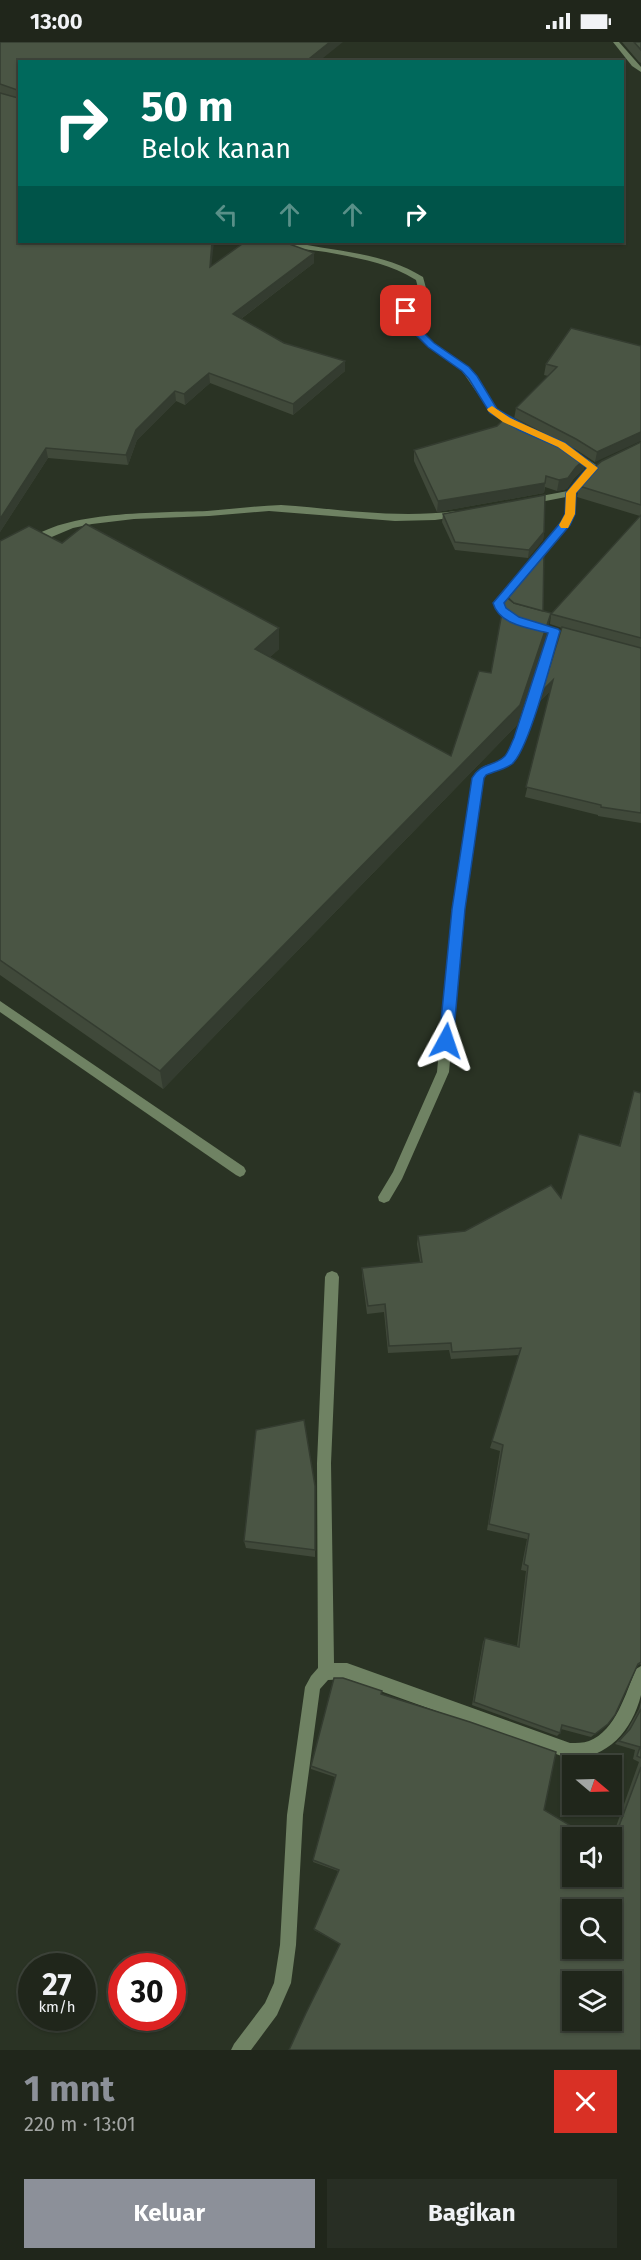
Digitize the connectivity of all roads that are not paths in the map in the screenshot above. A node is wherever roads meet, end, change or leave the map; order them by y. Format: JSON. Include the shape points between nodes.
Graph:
{"nodes":[{"id":1,"x":616,"y":42,"type":"edge"},
{"id":2,"x":641,"y":69,"type":"edge"},
{"id":3,"x":289,"y":243,"type":"edge"},
{"id":4,"x":533,"y":432,"type":"edge"},
{"id":5,"x":562,"y":445,"type":"edge"},
{"id":6,"x":571,"y":493,"type":"junction"},
{"id":7,"x":516,"y":503,"type":"edge"},
{"id":8,"x":464,"y":513,"type":"edge"},
{"id":9,"x":20,"y":549,"type":"edge"},
{"id":10,"x":525,"y":623,"type":"edge"},
{"id":11,"x":555,"y":631,"type":"edge"},
{"id":12,"x":0,"y":1006,"type":"edge"},
{"id":13,"x":240,"y":1171,"type":"dead end"},
{"id":14,"x":384,"y":1197,"type":"dead end"},
{"id":15,"x":332,"y":1277,"type":"dead end"},
{"id":16,"x":326,"y":1671,"type":"junction"},
{"id":17,"x":641,"y":1674,"type":"edge"},
{"id":18,"x":240,"y":2050,"type":"edge"}],
"edges":[{"from":1,"to":2,"type":"street"},
{"from":3,"to":4,"type":"street","via":[[374,260],[414,274],[422,288],[405,307],[417,331],[465,369],[494,411]]},
{"from":5,"to":6,"type":"street","via":[[596,466]]},
{"from":6,"to":7,"type":"street"},
{"from":6,"to":10,"type":"street","via":[[566,523],[499,603],[505,614]]},
{"from":8,"to":9,"type":"street","via":[[366,518],[271,507],[140,516],[67,527]]},
{"from":11,"to":14,"type":"street","via":[[512,755],[481,772],[478,778],[458,909],[442,1072],[398,1175]]},
{"from":12,"to":13,"type":"street"},
{"from":15,"to":16,"type":"street","via":[[324,1463]]},
{"from":16,"to":17,"type":"street","via":[[347,1671],[584,1753],[609,1738],[618,1726]]},
{"from":16,"to":18,"type":"street","via":[[318,1676],[313,1687],[295,1815],[288,1945],[282,1983],[271,2009]]}]}
